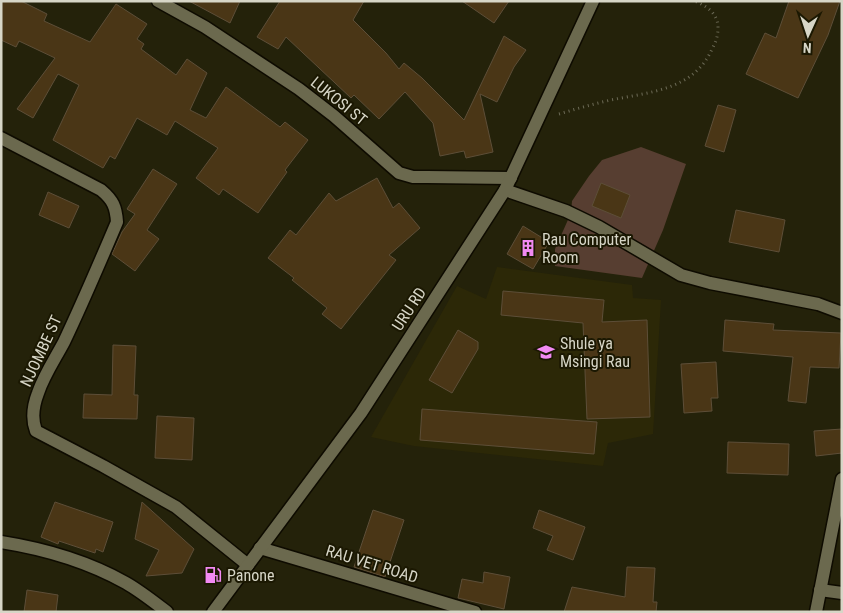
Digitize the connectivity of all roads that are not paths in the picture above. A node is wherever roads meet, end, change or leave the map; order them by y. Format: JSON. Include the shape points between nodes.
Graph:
{"nodes":[{"id":1,"x":158,"y":1,"type":"edge"},
{"id":2,"x":594,"y":1,"type":"edge"},
{"id":3,"x":1,"y":138,"type":"edge"},
{"id":4,"x":511,"y":178,"type":"junction"},
{"id":5,"x":505,"y":190,"type":"junction"},
{"id":6,"x":842,"y":312,"type":"edge"},
{"id":7,"x":842,"y":479,"type":"edge"},
{"id":8,"x":1,"y":542,"type":"edge"},
{"id":9,"x":260,"y":548,"type":"junction"},
{"id":10,"x":248,"y":565,"type":"junction"},
{"id":11,"x":820,"y":590,"type":"junction"},
{"id":12,"x":842,"y":592,"type":"edge"},
{"id":13,"x":167,"y":612,"type":"edge"},
{"id":14,"x":213,"y":612,"type":"edge"},
{"id":15,"x":476,"y":612,"type":"edge"},
{"id":16,"x":816,"y":612,"type":"edge"}],
"edges":[{"from":1,"to":4,"type":"street","name":"LUKOSI ST","via":[[298,89],[399,173],[413,177]]},
{"from":2,"to":4,"type":"street","name":"URU RD"},
{"from":3,"to":10,"type":"street","name":"NJOMBE ST","via":[[101,190],[111,198],[116,209],[117,222],[107,246],[37,394],[33,415],[36,431],[176,507]]},
{"from":4,"to":5,"type":"street","name":"URU RD"},
{"from":5,"to":6,"type":"street","via":[[566,211],[681,275]]},
{"from":5,"to":9,"type":"street","name":"URU RD","via":[[361,413]]},
{"from":7,"to":11,"type":"street"},
{"from":8,"to":13,"type":"street","via":[[30,547],[90,566],[126,583]]},
{"from":9,"to":10,"type":"street","name":"URU RD"},
{"from":9,"to":15,"type":"street","name":"RAU VET ROAD"},
{"from":10,"to":14,"type":"street","name":"URU RD"},
{"from":11,"to":12,"type":"street"},
{"from":11,"to":16,"type":"street"}]}
